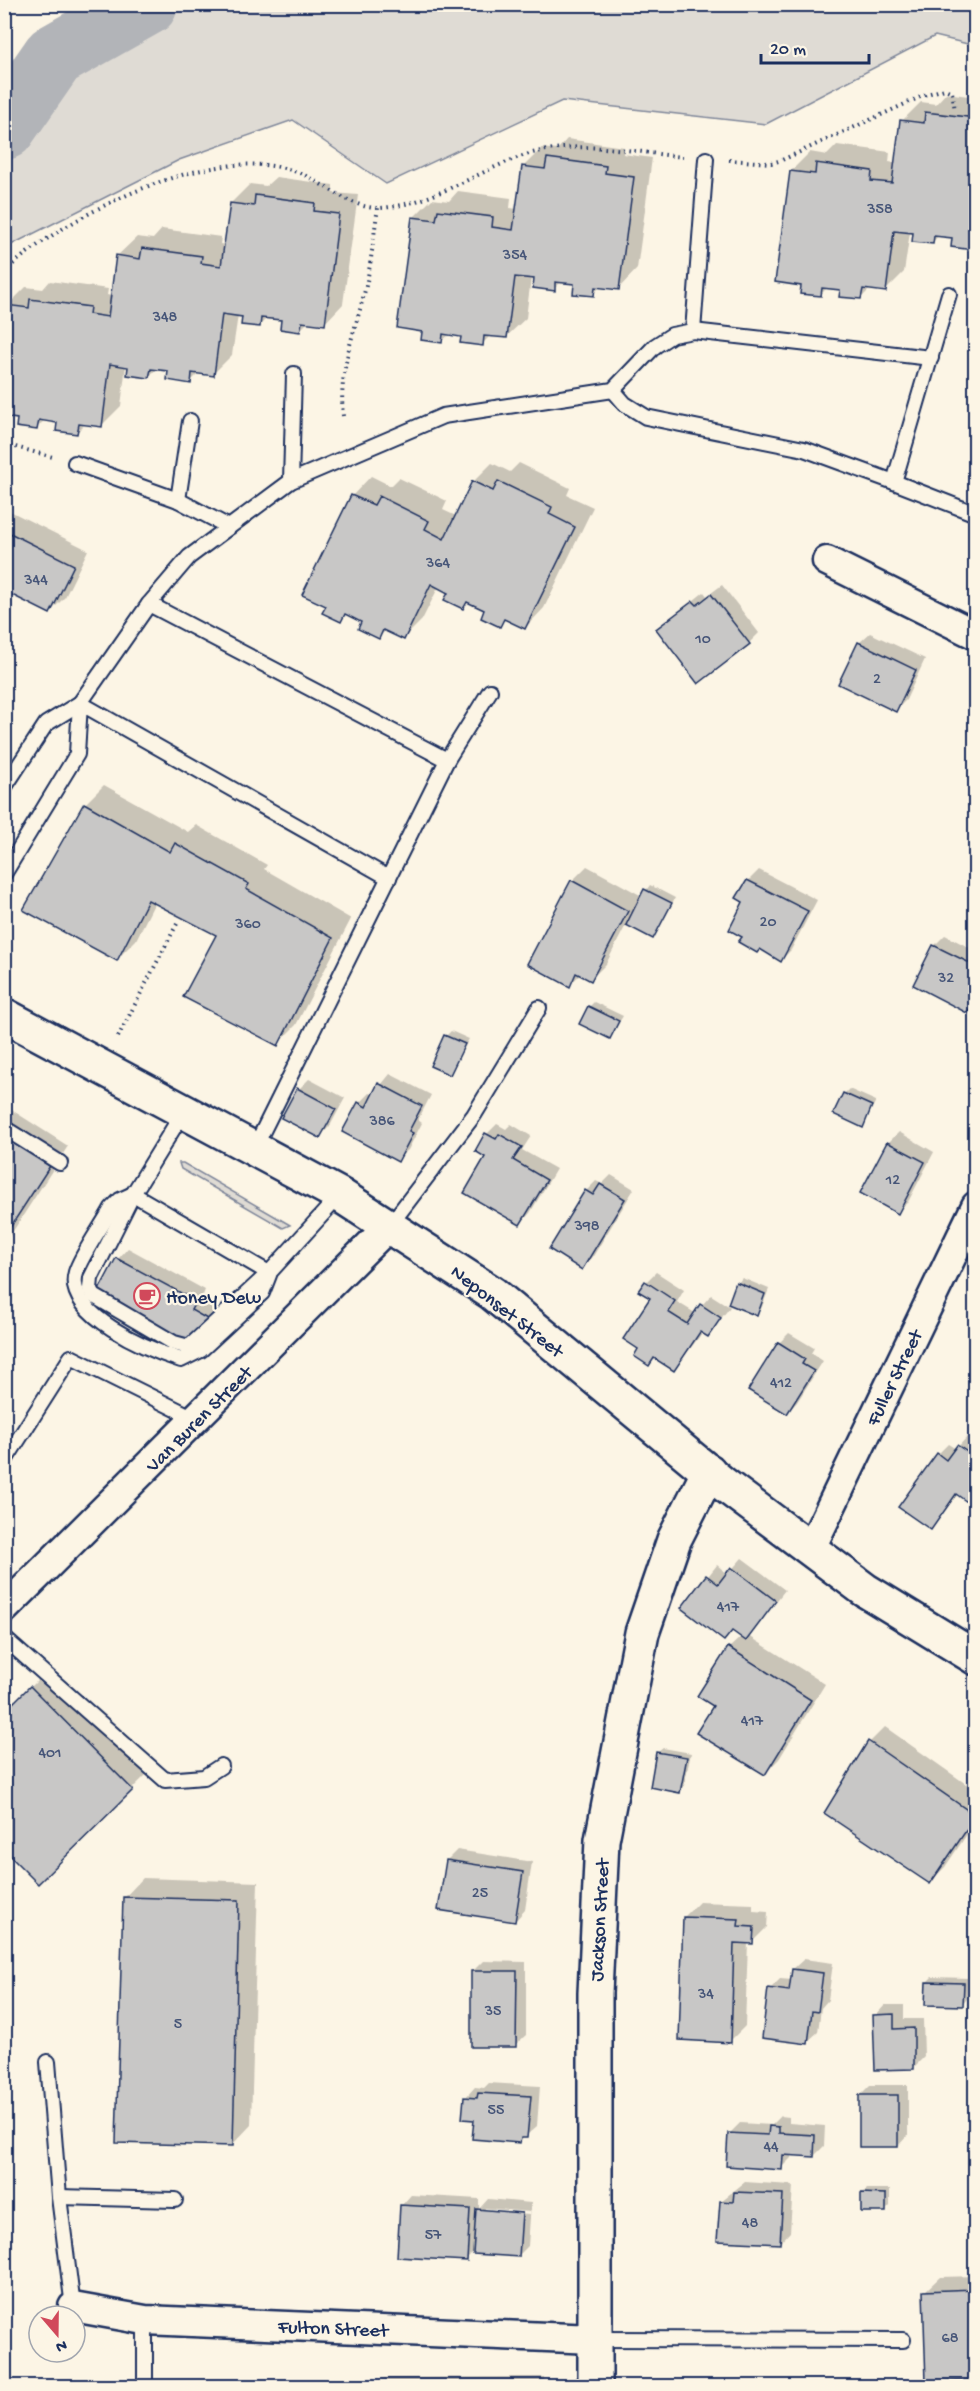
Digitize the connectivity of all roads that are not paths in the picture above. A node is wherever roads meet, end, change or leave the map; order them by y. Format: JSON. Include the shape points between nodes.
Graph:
{"nodes":[{"id":1,"x":706,"y":159,"type":"road end"},
{"id":2,"x":949,"y":294,"type":"dead end"},
{"id":3,"x":693,"y":331,"type":"junction"},
{"id":4,"x":931,"y":358,"type":"junction"},
{"id":5,"x":294,"y":374,"type":"dead end"},
{"id":6,"x":613,"y":390,"type":"junction"},
{"id":7,"x":190,"y":421,"type":"dead end"},
{"id":8,"x":75,"y":463,"type":"road end"},
{"id":9,"x":291,"y":481,"type":"junction"},
{"id":10,"x":894,"y":482,"type":"junction"},
{"id":11,"x":178,"y":500,"type":"junction"},
{"id":12,"x":975,"y":514,"type":"edge"},
{"id":13,"x":229,"y":527,"type":"junction"},
{"id":14,"x":827,"y":561,"type":"dead end"},
{"id":15,"x":149,"y":604,"type":"junction"},
{"id":16,"x":975,"y":635,"type":"edge"},
{"id":17,"x":490,"y":691,"type":"dead end"},
{"id":18,"x":80,"y":703,"type":"junction"},
{"id":19,"x":447,"y":760,"type":"junction"},
{"id":20,"x":4,"y":788,"type":"edge"},
{"id":21,"x":4,"y":874,"type":"edge"},
{"id":22,"x":389,"y":878,"type":"junction"},
{"id":23,"x":539,"y":1008,"type":"dead end"},
{"id":24,"x":4,"y":1015,"type":"edge"},
{"id":25,"x":184,"y":1112,"type":"junction"},
{"id":26,"x":4,"y":1128,"type":"edge"},
{"id":27,"x":254,"y":1149,"type":"junction"},
{"id":28,"x":60,"y":1162,"type":"dead end"},
{"id":29,"x":133,"y":1194,"type":"junction"},
{"id":30,"x":340,"y":1196,"type":"junction"},
{"id":31,"x":975,"y":1206,"type":"edge"},
{"id":32,"x":390,"y":1225,"type":"junction"},
{"id":33,"x":269,"y":1273,"type":"junction"},
{"id":34,"x":196,"y":1419,"type":"junction"},
{"id":35,"x":4,"y":1462,"type":"edge"},
{"id":36,"x":709,"y":1471,"type":"junction"},
{"id":37,"x":811,"y":1548,"type":"junction"},
{"id":38,"x":4,"y":1609,"type":"edge"},
{"id":39,"x":4,"y":1638,"type":"edge"},
{"id":40,"x":975,"y":1658,"type":"edge"},
{"id":41,"x":221,"y":1766,"type":"dead end"},
{"id":42,"x":48,"y":2062,"type":"dead end"},
{"id":43,"x":59,"y":2197,"type":"junction"},
{"id":44,"x":175,"y":2200,"type":"dead end"},
{"id":45,"x":73,"y":2304,"type":"edge"},
{"id":46,"x":87,"y":2310,"type":"edge"},
{"id":47,"x":145,"y":2320,"type":"junction"},
{"id":48,"x":594,"y":2339,"type":"junction"},
{"id":49,"x":903,"y":2340,"type":"dead end"},
{"id":50,"x":145,"y":2386,"type":"edge"},
{"id":51,"x":595,"y":2386,"type":"edge"}],
"edges":[{"from":1,"to":3,"type":"lane"},
{"from":2,"to":4,"type":"lane"},
{"from":3,"to":4,"type":"lane"},
{"from":3,"to":6,"type":"lane","via":[[672,334],[655,346]]},
{"from":4,"to":10,"type":"lane"},
{"from":5,"to":9,"type":"lane"},
{"from":6,"to":9,"type":"lane","via":[[443,416]]},
{"from":6,"to":10,"type":"lane","via":[[625,404],[646,417],[804,449]]},
{"from":7,"to":11,"type":"lane"},
{"from":8,"to":11,"type":"lane"},
{"from":9,"to":13,"type":"lane"},
{"from":10,"to":12,"type":"lane"},
{"from":11,"to":13,"type":"lane"},
{"from":13,"to":15,"type":"lane","via":[[189,557]]},
{"from":14,"to":16,"type":"street"},
{"from":15,"to":18,"type":"lane"},
{"from":15,"to":19,"type":"lane"},
{"from":17,"to":19,"type":"lane"},
{"from":18,"to":20,"type":"lane","via":[[46,724]]},
{"from":18,"to":21,"type":"lane","via":[[77,754]]},
{"from":18,"to":22,"type":"lane"},
{"from":19,"to":22,"type":"lane"},
{"from":22,"to":27,"type":"lane"},
{"from":23,"to":32,"type":"lane","via":[[474,1115]]},
{"from":24,"to":25,"type":"main road","name":"Neponset Street"},
{"from":25,"to":27,"type":"main road","name":"Neponset Street"},
{"from":25,"to":29,"type":"lane"},
{"from":26,"to":28,"type":"lane"},
{"from":27,"to":30,"type":"main road","name":"Neponset Street"},
{"from":29,"to":33,"type":"lane"},
{"from":29,"to":33,"type":"lane","via":[[91,1278],[90,1289],[94,1296],[164,1337],[189,1347]]},
{"from":30,"to":32,"type":"main road","name":"Neponset Street"},
{"from":30,"to":33,"type":"lane"},
{"from":31,"to":37,"type":"street","name":"Fuller Street"},
{"from":32,"to":34,"type":"street","name":"Van Buren Street"},
{"from":32,"to":36,"type":"main road","name":"Neponset Street","via":[[492,1293]]},
{"from":34,"to":35,"type":"lane","via":[[70,1357]]},
{"from":34,"to":38,"type":"street","name":"Van Buren Street"},
{"from":36,"to":37,"type":"main road","name":"Neponset Street"},
{"from":36,"to":48,"type":"main road","name":"Jackson Street","via":[[674,1540],[642,1633],[602,1840],[595,1993]]},
{"from":37,"to":40,"type":"main road","name":"Neponset Street","via":[[865,1590]]},
{"from":39,"to":41,"type":"lane","via":[[165,1780],[204,1777]]},
{"from":42,"to":43,"type":"lane"},
{"from":43,"to":44,"type":"lane"},
{"from":43,"to":45,"type":"lane"},
{"from":46,"to":47,"type":"street","name":"Fulton Street"},
{"from":47,"to":48,"type":"street","name":"Fulton Street"},
{"from":47,"to":50,"type":"lane"},
{"from":48,"to":49,"type":"lane"},
{"from":48,"to":51,"type":"main road","name":"Jackson Street"}]}
